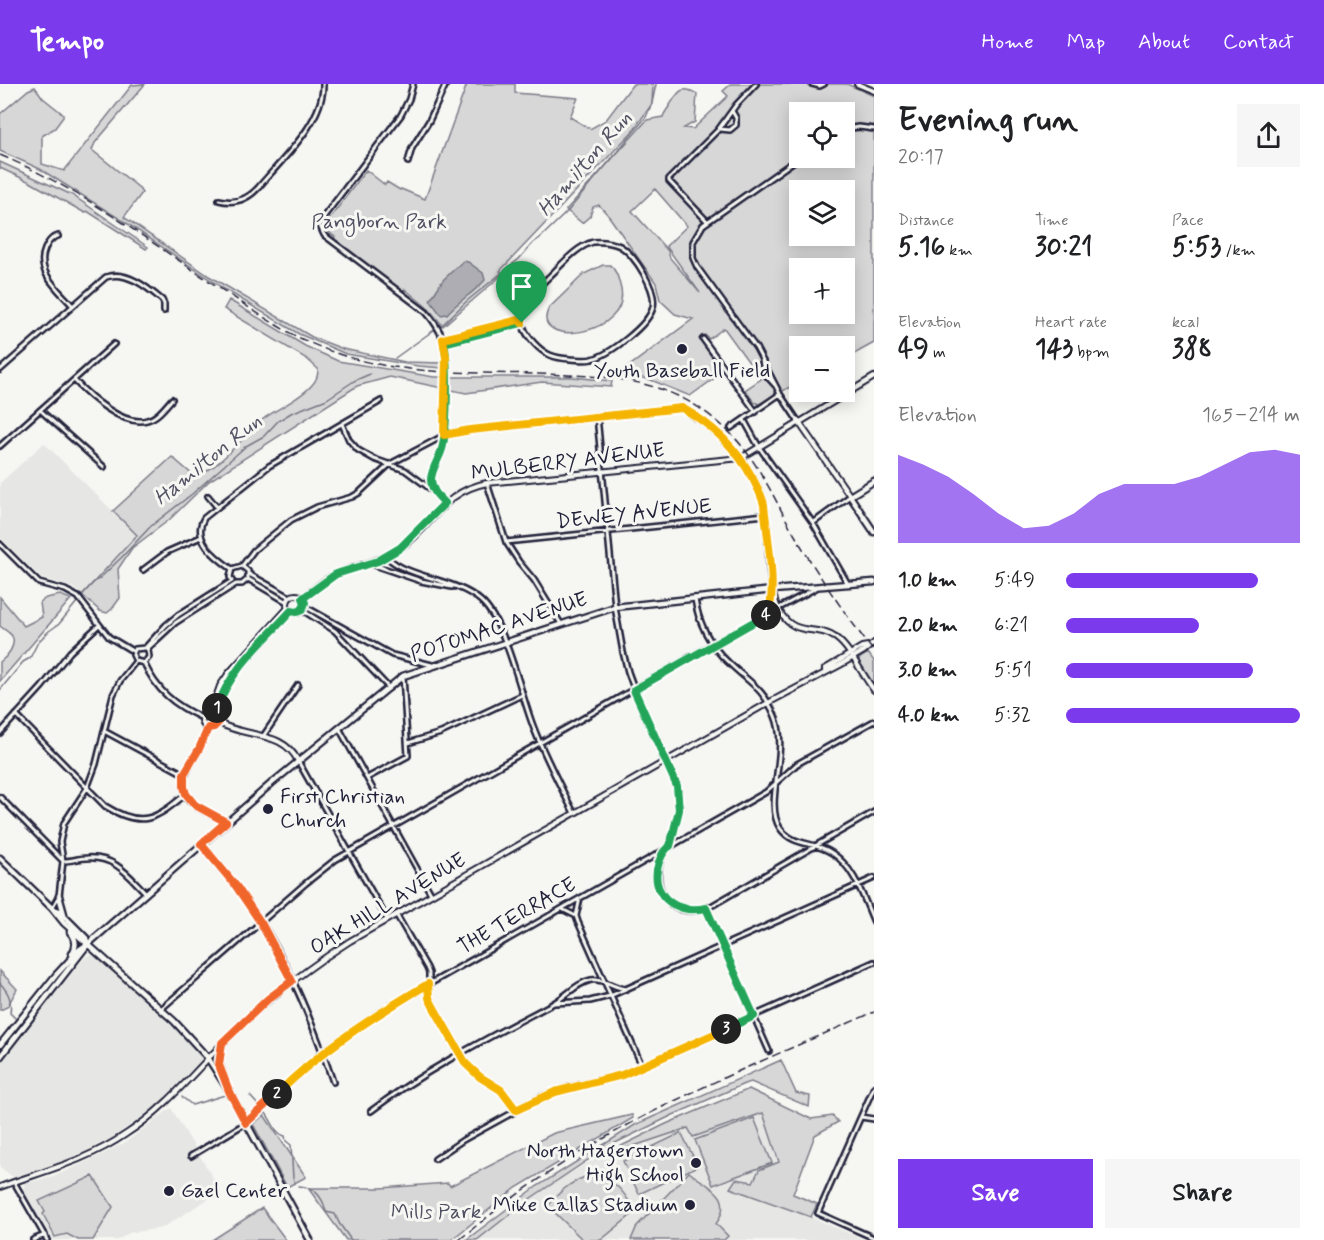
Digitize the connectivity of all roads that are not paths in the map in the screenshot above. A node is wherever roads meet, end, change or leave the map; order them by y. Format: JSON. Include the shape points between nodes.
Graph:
{"nodes":[{"id":1,"x":323,"y":84,"type":"edge"},
{"id":2,"x":413,"y":84,"type":"edge"},
{"id":3,"x":446,"y":84,"type":"edge"},
{"id":4,"x":756,"y":84,"type":"edge"},
{"id":5,"x":812,"y":84,"type":"edge"},
{"id":6,"x":824,"y":84,"type":"edge"},
{"id":7,"x":857,"y":84,"type":"edge"},
{"id":8,"x":874,"y":91,"type":"edge"},
{"id":9,"x":732,"y":111,"type":"junction"},
{"id":10,"x":855,"y":128,"type":"edge"},
{"id":11,"x":720,"y":129,"type":"junction"},
{"id":12,"x":874,"y":129,"type":"edge"},
{"id":13,"x":408,"y":162,"type":"dead end"},
{"id":14,"x":789,"y":165,"type":"edge"},
{"id":15,"x":219,"y":200,"type":"dead end"},
{"id":16,"x":708,"y":221,"type":"junction"},
{"id":17,"x":58,"y":236,"type":"dead end"},
{"id":18,"x":72,"y":305,"type":"junction"},
{"id":19,"x":164,"y":311,"type":"dead end"},
{"id":20,"x":522,"y":321,"type":"junction"},
{"id":21,"x":703,"y":339,"type":"dead end"},
{"id":22,"x":444,"y":341,"type":"junction"},
{"id":23,"x":114,"y":345,"type":"dead end"},
{"id":24,"x":0,"y":370,"type":"edge"},
{"id":25,"x":874,"y":377,"type":"edge"},
{"id":26,"x":74,"y":380,"type":"junction"},
{"id":27,"x":780,"y":394,"type":"junction"},
{"id":28,"x":172,"y":399,"type":"dead end"},
{"id":29,"x":381,"y":401,"type":"dead end"},
{"id":30,"x":40,"y":410,"type":"junction"},
{"id":31,"x":756,"y":411,"type":"junction"},
{"id":32,"x":597,"y":416,"type":"junction"},
{"id":33,"x":744,"y":420,"type":"junction"},
{"id":34,"x":798,"y":421,"type":"junction"},
{"id":35,"x":342,"y":424,"type":"junction"},
{"id":36,"x":731,"y":428,"type":"dead end"},
{"id":37,"x":444,"y":435,"type":"junction"},
{"id":38,"x":0,"y":446,"type":"edge"},
{"id":39,"x":759,"y":447,"type":"junction"},
{"id":40,"x":741,"y":458,"type":"junction"},
{"id":41,"x":390,"y":464,"type":"junction"},
{"id":42,"x":105,"y":467,"type":"dead end"},
{"id":43,"x":602,"y":471,"type":"junction"},
{"id":44,"x":874,"y":481,"type":"edge"},
{"id":45,"x":488,"y":483,"type":"junction"},
{"id":46,"x":434,"y":491,"type":"junction"},
{"id":47,"x":208,"y":496,"type":"dead end"},
{"id":48,"x":850,"y":496,"type":"junction"},
{"id":49,"x":445,"y":503,"type":"junction"},
{"id":50,"x":217,"y":507,"type":"junction"},
{"id":51,"x":765,"y":515,"type":"junction"},
{"id":52,"x":813,"y":523,"type":"junction"},
{"id":53,"x":608,"y":532,"type":"junction"},
{"id":54,"x":874,"y":532,"type":"edge"},
{"id":55,"x":201,"y":537,"type":"junction"},
{"id":56,"x":506,"y":542,"type":"junction"},
{"id":57,"x":0,"y":544,"type":"edge"},
{"id":58,"x":387,"y":557,"type":"junction"},
{"id":59,"x":371,"y":564,"type":"junction"},
{"id":60,"x":242,"y":566,"type":"junction"},
{"id":61,"x":232,"y":569,"type":"junction"},
{"id":62,"x":142,"y":570,"type":"dead end"},
{"id":63,"x":249,"y":574,"type":"junction"},
{"id":64,"x":248,"y":579,"type":"junction"},
{"id":65,"x":234,"y":582,"type":"junction"},
{"id":66,"x":874,"y":582,"type":"edge"},
{"id":67,"x":848,"y":584,"type":"junction"},
{"id":68,"x":819,"y":586,"type":"junction"},
{"id":69,"x":457,"y":588,"type":"junction"},
{"id":70,"x":773,"y":590,"type":"junction"},
{"id":71,"x":303,"y":598,"type":"junction"},
{"id":72,"x":289,"y":599,"type":"junction"},
{"id":73,"x":695,"y":599,"type":"junction"},
{"id":74,"x":615,"y":607,"type":"junction"},
{"id":75,"x":303,"y":608,"type":"junction"},
{"id":76,"x":778,"y":608,"type":"junction"},
{"id":77,"x":289,"y":609,"type":"junction"},
{"id":78,"x":766,"y":615,"type":"junction"},
{"id":79,"x":561,"y":624,"type":"junction"},
{"id":80,"x":99,"y":625,"type":"junction"},
{"id":81,"x":504,"y":642,"type":"junction"},
{"id":82,"x":874,"y":643,"type":"edge"},
{"id":83,"x":713,"y":644,"type":"junction"},
{"id":84,"x":146,"y":648,"type":"junction"},
{"id":85,"x":134,"y":652,"type":"junction"},
{"id":86,"x":851,"y":656,"type":"junction"},
{"id":87,"x":136,"y":661,"type":"junction"},
{"id":88,"x":144,"y":663,"type":"junction"},
{"id":89,"x":432,"y":665,"type":"junction"},
{"id":90,"x":403,"y":676,"type":"junction"},
{"id":91,"x":298,"y":685,"type":"dead end"},
{"id":92,"x":388,"y":688,"type":"junction"},
{"id":93,"x":634,"y":690,"type":"junction"},
{"id":94,"x":874,"y":690,"type":"edge"},
{"id":95,"x":522,"y":695,"type":"junction"},
{"id":96,"x":768,"y":703,"type":"junction"},
{"id":97,"x":213,"y":713,"type":"junction"},
{"id":98,"x":16,"y":715,"type":"junction"},
{"id":99,"x":202,"y":718,"type":"junction"},
{"id":100,"x":873,"y":720,"type":"edge"},
{"id":101,"x":218,"y":723,"type":"junction"},
{"id":102,"x":208,"y":728,"type":"junction"},
{"id":103,"x":339,"y":728,"type":"junction"},
{"id":104,"x":104,"y":731,"type":"junction"},
{"id":105,"x":0,"y":732,"type":"edge"},
{"id":106,"x":264,"y":735,"type":"junction"},
{"id":107,"x":407,"y":743,"type":"junction"},
{"id":108,"x":540,"y":743,"type":"junction"},
{"id":109,"x":666,"y":760,"type":"junction"},
{"id":110,"x":298,"y":761,"type":"junction"},
{"id":111,"x":184,"y":774,"type":"junction"},
{"id":112,"x":367,"y":778,"type":"junction"},
{"id":113,"x":777,"y":783,"type":"junction"},
{"id":114,"x":87,"y":788,"type":"junction"},
{"id":115,"x":186,"y":794,"type":"junction"},
{"id":116,"x":0,"y":797,"type":"edge"},
{"id":117,"x":874,"y":812,"type":"edge"},
{"id":118,"x":574,"y":813,"type":"junction"},
{"id":119,"x":226,"y":822,"type":"junction"},
{"id":120,"x":394,"y":826,"type":"junction"},
{"id":121,"x":201,"y":844,"type":"junction"},
{"id":122,"x":670,"y":846,"type":"junction"},
{"id":123,"x":814,"y":846,"type":"junction"},
{"id":124,"x":666,"y":849,"type":"junction"},
{"id":125,"x":349,"y":852,"type":"junction"},
{"id":126,"x":0,"y":858,"type":"edge"},
{"id":127,"x":63,"y":861,"type":"junction"},
{"id":128,"x":874,"y":878,"type":"edge"},
{"id":129,"x":858,"y":885,"type":"junction"},
{"id":130,"x":146,"y":893,"type":"junction"},
{"id":131,"x":431,"y":894,"type":"junction"},
{"id":132,"x":59,"y":896,"type":"junction"},
{"id":133,"x":580,"y":898,"type":"junction"},
{"id":134,"x":52,"y":908,"type":"junction"},
{"id":135,"x":706,"y":908,"type":"junction"},
{"id":136,"x":560,"y":909,"type":"junction"},
{"id":137,"x":396,"y":914,"type":"junction"},
{"id":138,"x":576,"y":916,"type":"junction"},
{"id":139,"x":64,"y":920,"type":"junction"},
{"id":140,"x":387,"y":920,"type":"junction"},
{"id":141,"x":874,"y":922,"type":"edge"},
{"id":142,"x":261,"y":923,"type":"junction"},
{"id":143,"x":88,"y":944,"type":"junction"},
{"id":144,"x":723,"y":946,"type":"junction"},
{"id":145,"x":874,"y":962,"type":"edge"},
{"id":146,"x":56,"y":975,"type":"junction"},
{"id":147,"x":292,"y":981,"type":"junction"},
{"id":148,"x":604,"y":982,"type":"junction"},
{"id":149,"x":428,"y":984,"type":"junction"},
{"id":150,"x":628,"y":989,"type":"junction"},
{"id":151,"x":610,"y":996,"type":"junction"},
{"id":152,"x":555,"y":1003,"type":"junction"},
{"id":153,"x":161,"y":1009,"type":"junction"},
{"id":154,"x":754,"y":1016,"type":"junction"},
{"id":155,"x":222,"y":1043,"type":"junction"},
{"id":156,"x":0,"y":1045,"type":"edge"},
{"id":157,"x":770,"y":1051,"type":"dead end"},
{"id":158,"x":323,"y":1052,"type":"junction"},
{"id":159,"x":460,"y":1053,"type":"junction"},
{"id":160,"x":0,"y":1057,"type":"edge"},
{"id":161,"x":208,"y":1058,"type":"junction"},
{"id":162,"x":642,"y":1066,"type":"junction"},
{"id":163,"x":333,"y":1082,"type":"dead end"},
{"id":164,"x":874,"y":1087,"type":"edge"},
{"id":165,"x":229,"y":1091,"type":"junction"},
{"id":166,"x":516,"y":1110,"type":"junction"},
{"id":167,"x":371,"y":1111,"type":"dead end"},
{"id":168,"x":861,"y":1116,"type":"junction"},
{"id":169,"x":874,"y":1119,"type":"edge"},
{"id":170,"x":246,"y":1123,"type":"junction"},
{"id":171,"x":191,"y":1156,"type":"dead end"},
{"id":172,"x":435,"y":1159,"type":"dead end"},
{"id":173,"x":14,"y":1182,"type":"junction"},
{"id":174,"x":0,"y":1187,"type":"edge"},
{"id":175,"x":45,"y":1235,"type":"junction"},
{"id":176,"x":874,"y":1238,"type":"edge"},
{"id":177,"x":33,"y":1240,"type":"edge"},
{"id":178,"x":48,"y":1240,"type":"edge"},
{"id":179,"x":310,"y":1240,"type":"edge"}],
"edges":[{"from":1,"to":15,"type":"street","via":[[322,100],[313,119],[258,188],[238,201]]},
{"from":2,"to":22,"type":"street","via":[[398,120],[320,226],[324,235],[426,312]]},
{"from":3,"to":13,"type":"street"},
{"from":4,"to":9,"type":"street"},
{"from":5,"to":6,"type":"street"},
{"from":7,"to":8,"type":"street"},
{"from":9,"to":11,"type":"street"},
{"from":9,"to":11,"type":"street","via":[[736,125],[730,130]]},
{"from":10,"to":12,"type":"street"},
{"from":11,"to":16,"type":"street","via":[[669,181]]},
{"from":14,"to":16,"type":"street"},
{"from":16,"to":27,"type":"street","via":[[694,238],[695,263],[762,359]]},
{"from":17,"to":18,"type":"street","via":[[45,249],[43,266],[48,278]]},
{"from":18,"to":19,"type":"street","via":[[100,281],[116,274],[149,289],[162,300]]},
{"from":18,"to":24,"type":"street"},
{"from":20,"to":20,"type":"street","via":[[529,339],[549,356],[594,359],[646,322],[654,295],[631,255],[613,244],[593,242],[576,251],[534,290],[525,301]]},
{"from":20,"to":22,"type":"street"},
{"from":21,"to":31,"type":"street"},
{"from":22,"to":37,"type":"street"},
{"from":23,"to":26,"type":"street"},
{"from":25,"to":34,"type":"street"},
{"from":26,"to":28,"type":"street","via":[[103,406],[137,421],[152,418]]},
{"from":26,"to":30,"type":"street"},
{"from":27,"to":31,"type":"street"},
{"from":27,"to":34,"type":"street"},
{"from":29,"to":35,"type":"street"},
{"from":30,"to":38,"type":"street"},
{"from":30,"to":42,"type":"street"},
{"from":31,"to":33,"type":"street"},
{"from":32,"to":37,"type":"street"},
{"from":32,"to":40,"type":"street","via":[[682,408],[714,430]]},
{"from":32,"to":43,"type":"street"},
{"from":33,"to":36,"type":"street"},
{"from":33,"to":39,"type":"street"},
{"from":34,"to":39,"type":"street"},
{"from":34,"to":48,"type":"street"},
{"from":35,"to":41,"type":"street","via":[[358,450]]},
{"from":35,"to":50,"type":"street","via":[[262,471]]},
{"from":37,"to":41,"type":"street"},
{"from":37,"to":46,"type":"street","via":[[432,475]]},
{"from":39,"to":40,"type":"street"},
{"from":39,"to":52,"type":"street"},
{"from":40,"to":43,"type":"street","name":"MULBERRY AVENUE"},
{"from":40,"to":51,"type":"street","via":[[761,495]]},
{"from":41,"to":46,"type":"street"},
{"from":41,"to":60,"type":"street","via":[[352,497],[291,520],[254,549]]},
{"from":43,"to":45,"type":"street","name":"MULBERRY AVENUE"},
{"from":43,"to":53,"type":"street"},
{"from":44,"to":48,"type":"main road"},
{"from":45,"to":49,"type":"street","name":"MULBERRY AVENUE","via":[[466,489]]},
{"from":45,"to":56,"type":"street"},
{"from":46,"to":49,"type":"street"},
{"from":47,"to":50,"type":"street"},
{"from":48,"to":52,"type":"street"},
{"from":48,"to":54,"type":"main road"},
{"from":49,"to":58,"type":"street","name":"MULBERRY AVENUE","via":[[410,541]]},
{"from":50,"to":55,"type":"street","via":[[201,522]]},
{"from":51,"to":53,"type":"street","name":"DEWEY AVENUE"},
{"from":51,"to":70,"type":"street"},
{"from":52,"to":67,"type":"street"},
{"from":53,"to":56,"type":"street","name":"DEWEY AVENUE"},
{"from":53,"to":74,"type":"street"},
{"from":55,"to":61,"type":"street"},
{"from":55,"to":62,"type":"street","via":[[167,552]]},
{"from":56,"to":79,"type":"street"},
{"from":57,"to":80,"type":"street","via":[[39,583],[78,597]]},
{"from":58,"to":59,"type":"street","name":"MULBERRY AVENUE"},
{"from":58,"to":69,"type":"street"},
{"from":59,"to":69,"type":"street"},
{"from":59,"to":71,"type":"street","name":"MULBERRY AVENUE","via":[[336,574]]},
{"from":60,"to":61,"type":"street"},
{"from":60,"to":63,"type":"street"},
{"from":61,"to":65,"type":"street"},
{"from":63,"to":64,"type":"street"},
{"from":63,"to":72,"type":"street"},
{"from":64,"to":65,"type":"street","via":[[242,584]]},
{"from":64,"to":72,"type":"street"},
{"from":65,"to":84,"type":"street"},
{"from":66,"to":67,"type":"main road","name":"POTOMAC AVENUE"},
{"from":67,"to":68,"type":"main road","name":"POTOMAC AVENUE"},
{"from":68,"to":70,"type":"main road","name":"POTOMAC AVENUE"},
{"from":68,"to":76,"type":"street"},
{"from":69,"to":81,"type":"street","via":[[486,608],[498,624]]},
{"from":70,"to":73,"type":"main road","name":"POTOMAC AVENUE"},
{"from":70,"to":76,"type":"street"},
{"from":70,"to":78,"type":"street"},
{"from":71,"to":72,"type":"street","via":[[297,595]]},
{"from":71,"to":75,"type":"street"},
{"from":72,"to":77,"type":"street"},
{"from":73,"to":74,"type":"main road","name":"POTOMAC AVENUE"},
{"from":73,"to":83,"type":"street","via":[[699,618]]},
{"from":74,"to":79,"type":"main road","name":"POTOMAC AVENUE"},
{"from":74,"to":93,"type":"street"},
{"from":75,"to":77,"type":"street","via":[[297,612]]},
{"from":75,"to":89,"type":"street","via":[[392,655]]},
{"from":75,"to":92,"type":"street","via":[[335,631]]},
{"from":76,"to":78,"type":"street"},
{"from":76,"to":86,"type":"street","via":[[790,624],[832,635]]},
{"from":77,"to":97,"type":"street","via":[[228,673]]},
{"from":78,"to":83,"type":"street"},
{"from":79,"to":81,"type":"main road","name":"POTOMAC AVENUE"},
{"from":80,"to":85,"type":"street","via":[[116,642]]},
{"from":80,"to":98,"type":"street","via":[[70,652]]},
{"from":81,"to":89,"type":"main road","name":"POTOMAC AVENUE"},
{"from":81,"to":95,"type":"street"},
{"from":82,"to":86,"type":"street","name":"OAK HILL AVENUE"},
{"from":83,"to":93,"type":"street"},
{"from":83,"to":96,"type":"street","via":[[758,687]]},
{"from":84,"to":85,"type":"street","via":[[138,647]]},
{"from":84,"to":88,"type":"street","via":[[149,657]]},
{"from":85,"to":87,"type":"street"},
{"from":86,"to":94,"type":"street"},
{"from":86,"to":96,"type":"street","name":"OAK HILL AVENUE"},
{"from":87,"to":88,"type":"street"},
{"from":87,"to":104,"type":"street","via":[[113,695]]},
{"from":88,"to":99,"type":"street","via":[[164,694]]},
{"from":89,"to":90,"type":"main road","name":"POTOMAC AVENUE"},
{"from":90,"to":92,"type":"main road","name":"POTOMAC AVENUE"},
{"from":90,"to":107,"type":"street"},
{"from":91,"to":106,"type":"street"},
{"from":92,"to":103,"type":"main road","name":"POTOMAC AVENUE"},
{"from":93,"to":108,"type":"street"},
{"from":93,"to":109,"type":"street"},
{"from":95,"to":107,"type":"street","via":[[435,736]]},
{"from":95,"to":108,"type":"street"},
{"from":96,"to":109,"type":"street","name":"OAK HILL AVENUE"},
{"from":96,"to":113,"type":"street","via":[[779,730]]},
{"from":97,"to":99,"type":"street","via":[[207,712]]},
{"from":97,"to":101,"type":"street"},
{"from":98,"to":105,"type":"street"},
{"from":98,"to":114,"type":"street"},
{"from":99,"to":102,"type":"street"},
{"from":100,"to":113,"type":"street","name":"THE TERRACE","via":[[791,768]]},
{"from":101,"to":102,"type":"street"},
{"from":101,"to":106,"type":"street"},
{"from":102,"to":111,"type":"street"},
{"from":103,"to":110,"type":"main road","name":"POTOMAC AVENUE"},
{"from":103,"to":112,"type":"street"},
{"from":104,"to":111,"type":"street"},
{"from":104,"to":114,"type":"street"},
{"from":106,"to":110,"type":"street","via":[[284,745]]},
{"from":107,"to":112,"type":"street","via":[[408,756]]},
{"from":108,"to":118,"type":"street"},
{"from":108,"to":120,"type":"street"},
{"from":109,"to":118,"type":"street","name":"OAK HILL AVENUE"},
{"from":109,"to":122,"type":"street","via":[[679,798],[678,820]]},
{"from":110,"to":119,"type":"main road","name":"POTOMAC AVENUE"},
{"from":110,"to":125,"type":"street"},
{"from":111,"to":115,"type":"street"},
{"from":112,"to":120,"type":"street"},
{"from":113,"to":122,"type":"street","name":"THE TERRACE"},
{"from":113,"to":123,"type":"street","via":[[774,813],[781,829],[791,839]]},
{"from":114,"to":115,"type":"street","via":[[113,810],[137,819],[159,815]]},
{"from":114,"to":127,"type":"street","via":[[64,823],[60,842]]},
{"from":115,"to":119,"type":"street","via":[[200,809]]},
{"from":116,"to":127,"type":"street"},
{"from":117,"to":123,"type":"street"},
{"from":118,"to":131,"type":"street","name":"OAK HILL AVENUE"},
{"from":119,"to":121,"type":"main road","name":"POTOMAC AVENUE"},
{"from":120,"to":125,"type":"street"},
{"from":120,"to":131,"type":"street"},
{"from":121,"to":130,"type":"main road","name":"POTOMAC AVENUE"},
{"from":121,"to":142,"type":"street"},
{"from":122,"to":124,"type":"street","name":"THE TERRACE"},
{"from":123,"to":129,"type":"street","via":[[838,858]]},
{"from":123,"to":135,"type":"street"},
{"from":124,"to":133,"type":"street","name":"THE TERRACE"},
{"from":124,"to":135,"type":"street","via":[[657,873],[662,893],[672,904],[684,909]]},
{"from":125,"to":140,"type":"street"},
{"from":125,"to":142,"type":"street","via":[[321,870]]},
{"from":126,"to":134,"type":"main road"},
{"from":127,"to":130,"type":"street","via":[[88,858],[112,862]]},
{"from":127,"to":132,"type":"street"},
{"from":128,"to":129,"type":"street"},
{"from":129,"to":141,"type":"street"},
{"from":129,"to":144,"type":"street"},
{"from":130,"to":143,"type":"main road","name":"POTOMAC AVENUE"},
{"from":131,"to":137,"type":"street","name":"OAK HILL AVENUE"},
{"from":132,"to":134,"type":"street"},
{"from":132,"to":139,"type":"main road"},
{"from":133,"to":136,"type":"street","name":"THE TERRACE"},
{"from":133,"to":138,"type":"street"},
{"from":134,"to":139,"type":"main road"},
{"from":135,"to":144,"type":"street"},
{"from":136,"to":138,"type":"street"},
{"from":136,"to":149,"type":"street","name":"THE TERRACE"},
{"from":137,"to":140,"type":"street","name":"OAK HILL AVENUE"},
{"from":137,"to":149,"type":"street","via":[[427,968]]},
{"from":138,"to":148,"type":"street"},
{"from":139,"to":143,"type":"main road"},
{"from":139,"to":146,"type":"main road","via":[[76,941],[75,949]]},
{"from":140,"to":147,"type":"street","name":"OAK HILL AVENUE"},
{"from":142,"to":147,"type":"street"},
{"from":142,"to":153,"type":"street"},
{"from":143,"to":146,"type":"main road"},
{"from":143,"to":153,"type":"main road"},
{"from":143,"to":160,"type":"main road"},
{"from":144,"to":150,"type":"street"},
{"from":144,"to":154,"type":"street"},
{"from":145,"to":154,"type":"street"},
{"from":146,"to":156,"type":"main road"},
{"from":147,"to":155,"type":"street","name":"OAK HILL AVENUE"},
{"from":147,"to":158,"type":"street"},
{"from":148,"to":150,"type":"street"},
{"from":148,"to":151,"type":"street"},
{"from":148,"to":152,"type":"street","via":[[583,983]]},
{"from":149,"to":158,"type":"street","name":"THE TERRACE"},
{"from":149,"to":159,"type":"street","via":[[429,998]]},
{"from":150,"to":151,"type":"street"},
{"from":151,"to":152,"type":"street"},
{"from":151,"to":162,"type":"street"},
{"from":152,"to":159,"type":"street"},
{"from":153,"to":161,"type":"main road"},
{"from":154,"to":157,"type":"street"},
{"from":154,"to":162,"type":"street"},
{"from":155,"to":161,"type":"street","name":"OAK HILL AVENUE"},
{"from":155,"to":165,"type":"main road","via":[[218,1060]]},
{"from":158,"to":163,"type":"street"},
{"from":158,"to":170,"type":"street","name":"THE TERRACE"},
{"from":159,"to":166,"type":"street","via":[[473,1072],[506,1095]]},
{"from":159,"to":167,"type":"street"},
{"from":161,"to":165,"type":"main road"},
{"from":161,"to":173,"type":"street","name":"OAK HILL AVENUE","via":[[162,1107],[125,1136],[76,1161]]},
{"from":162,"to":166,"type":"street","via":[[609,1079],[555,1092]]},
{"from":164,"to":168,"type":"street"},
{"from":165,"to":170,"type":"main road"},
{"from":166,"to":172,"type":"street"},
{"from":168,"to":169,"type":"street"},
{"from":168,"to":176,"type":"street","via":[[818,1214]]},
{"from":170,"to":171,"type":"street","name":"THE TERRACE"},
{"from":170,"to":179,"type":"main road"},
{"from":173,"to":174,"type":"street","name":"OAK HILL AVENUE"},
{"from":173,"to":175,"type":"street"},
{"from":175,"to":177,"type":"street"},
{"from":175,"to":178,"type":"street"}]}
